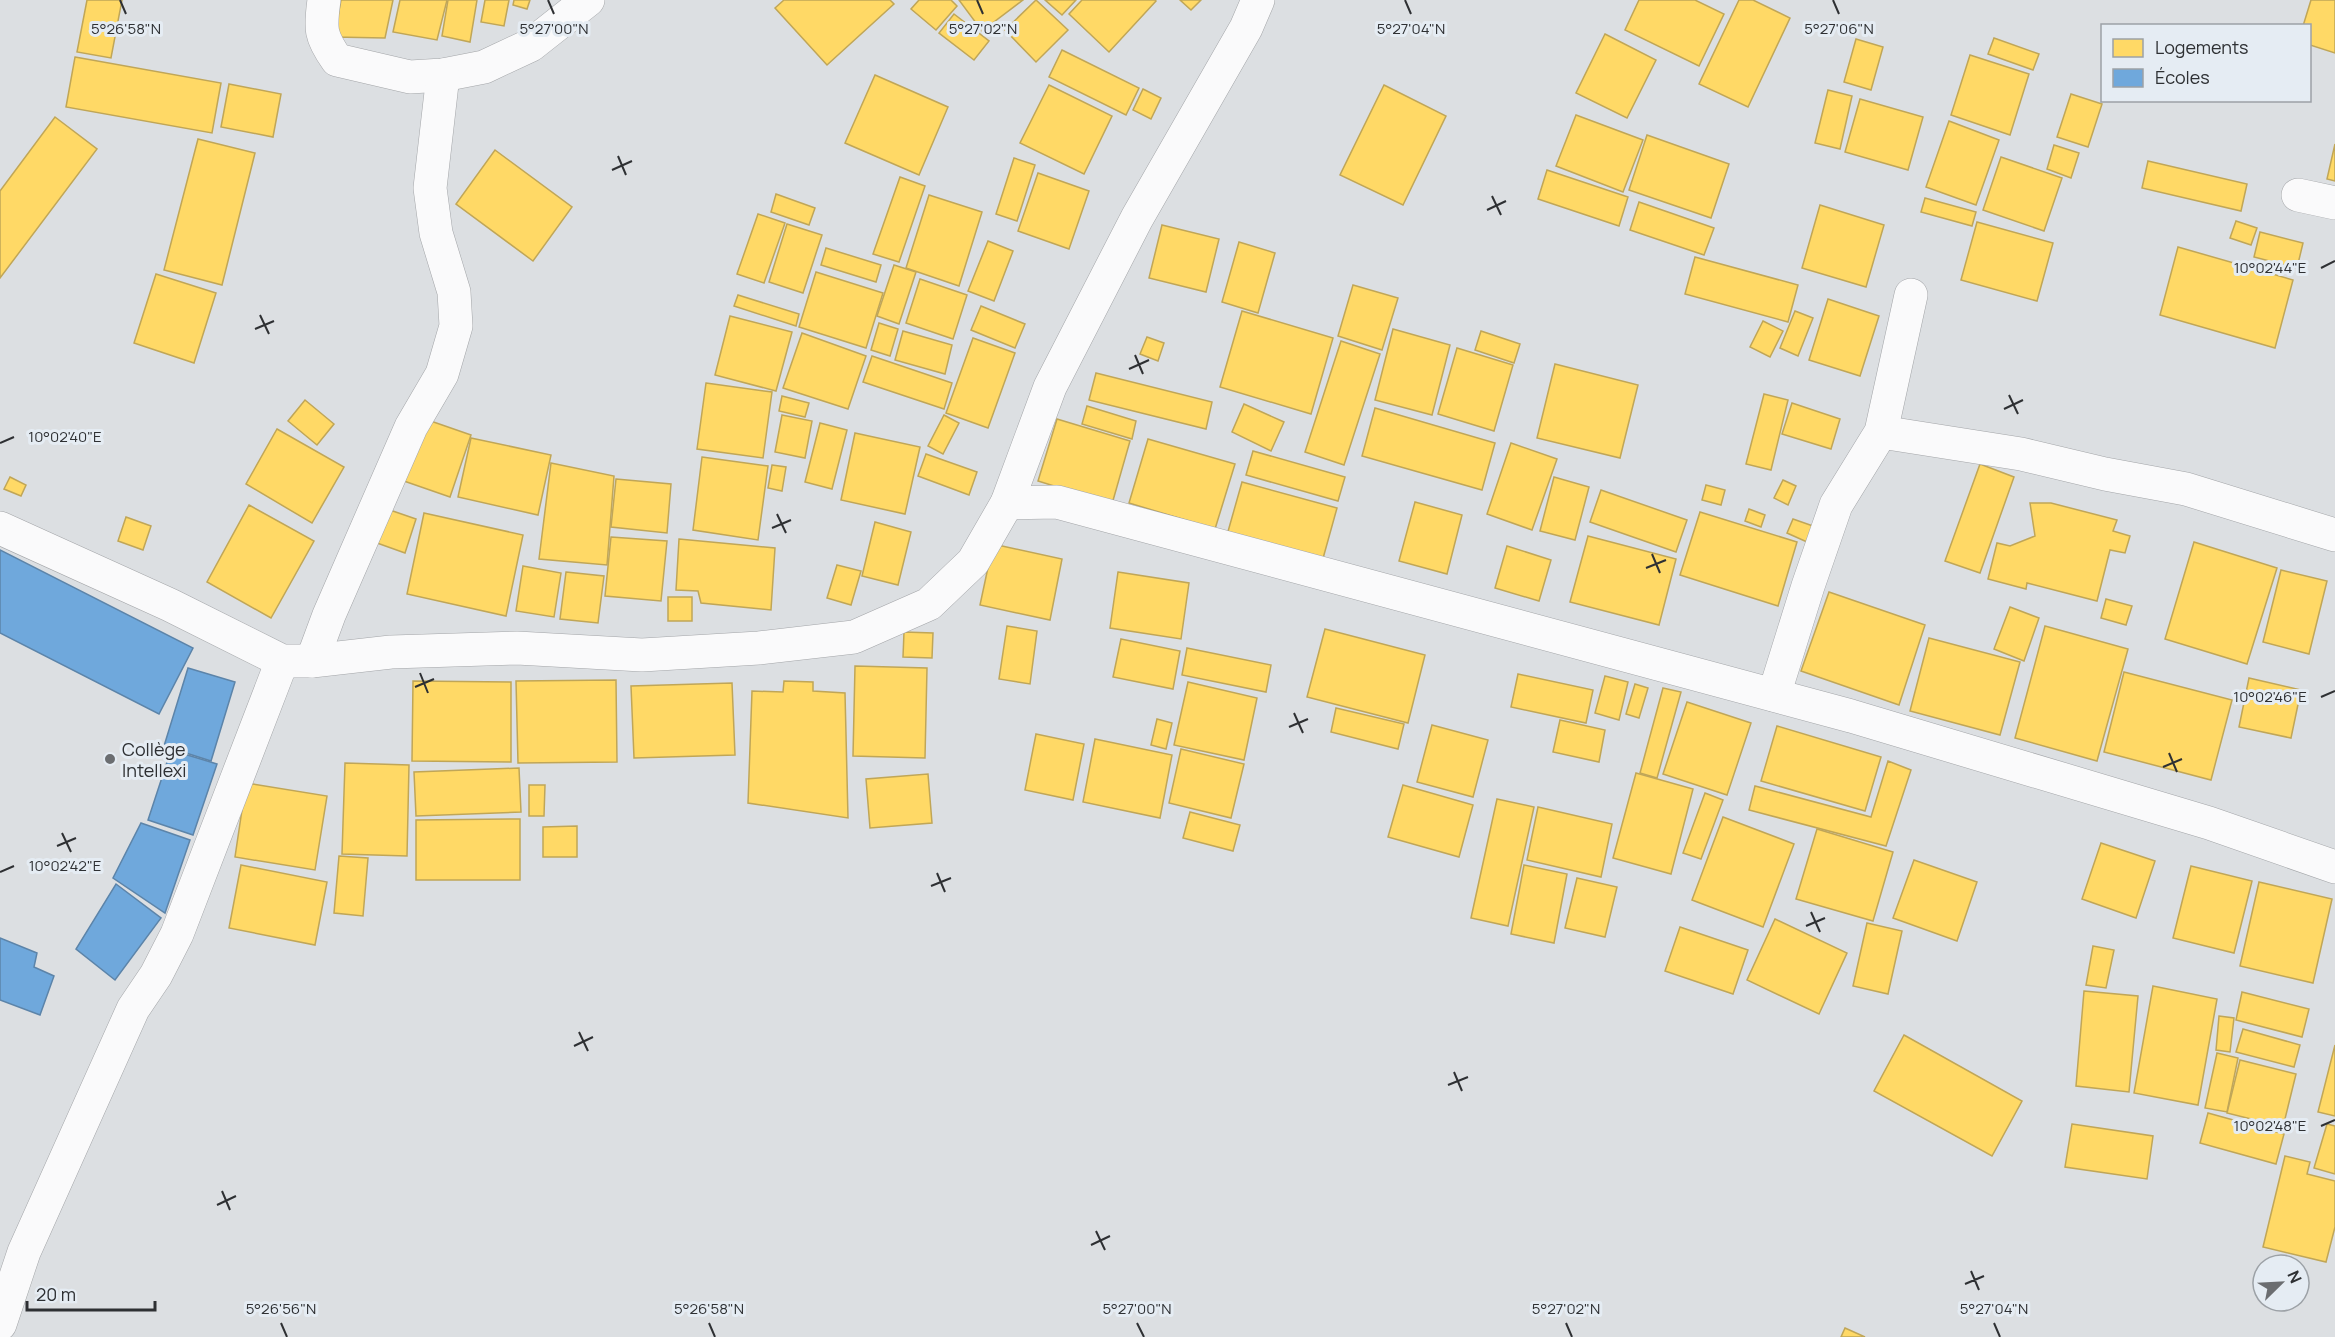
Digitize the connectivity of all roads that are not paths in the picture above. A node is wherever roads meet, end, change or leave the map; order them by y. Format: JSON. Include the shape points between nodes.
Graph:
{"nodes":[{"id":1,"x":324,"y":0,"type":"edge"},
{"id":2,"x":588,"y":0,"type":"edge"},
{"id":3,"x":1257,"y":0,"type":"edge"},
{"id":4,"x":443,"y":75,"type":"junction"},
{"id":5,"x":2298,"y":195,"type":"dead end"},
{"id":6,"x":2335,"y":203,"type":"edge"},
{"id":7,"x":1911,"y":295,"type":"dead end"},
{"id":8,"x":1881,"y":432,"type":"junction"},
{"id":9,"x":1007,"y":503,"type":"junction"},
{"id":10,"x":0,"y":528,"type":"edge"},
{"id":11,"x":2335,"y":535,"type":"edge"},
{"id":12,"x":297,"y":661,"type":"junction"},
{"id":13,"x":1774,"y":695,"type":"junction"},
{"id":14,"x":2335,"y":867,"type":"edge"},
{"id":15,"x":0,"y":1324,"type":"edge"}],
"edges":[{"from":1,"to":4,"type":"street","via":[[320,25],[337,60],[410,77]]},
{"from":2,"to":4,"type":"street","via":[[531,45],[484,67]]},
{"from":3,"to":9,"type":"street","via":[[1246,28],[1137,218],[1050,387]]},
{"from":4,"to":12,"type":"street","via":[[430,188],[436,233],[454,292],[456,326],[442,375],[411,427],[329,615]]},
{"from":5,"to":6,"type":"street"},
{"from":7,"to":8,"type":"street"},
{"from":8,"to":11,"type":"street","via":[[2021,454],[2186,489]]},
{"from":8,"to":13,"type":"street","via":[[1836,505]]},
{"from":9,"to":12,"type":"street","via":[[973,562],[929,604],[854,637],[642,655],[518,648],[391,652]]},
{"from":9,"to":13,"type":"street","via":[[1057,502]]},
{"from":10,"to":12,"type":"street"},
{"from":12,"to":15,"type":"street","via":[[177,934],[133,1009],[24,1252]]},
{"from":13,"to":14,"type":"street","via":[[2209,823]]}]}
